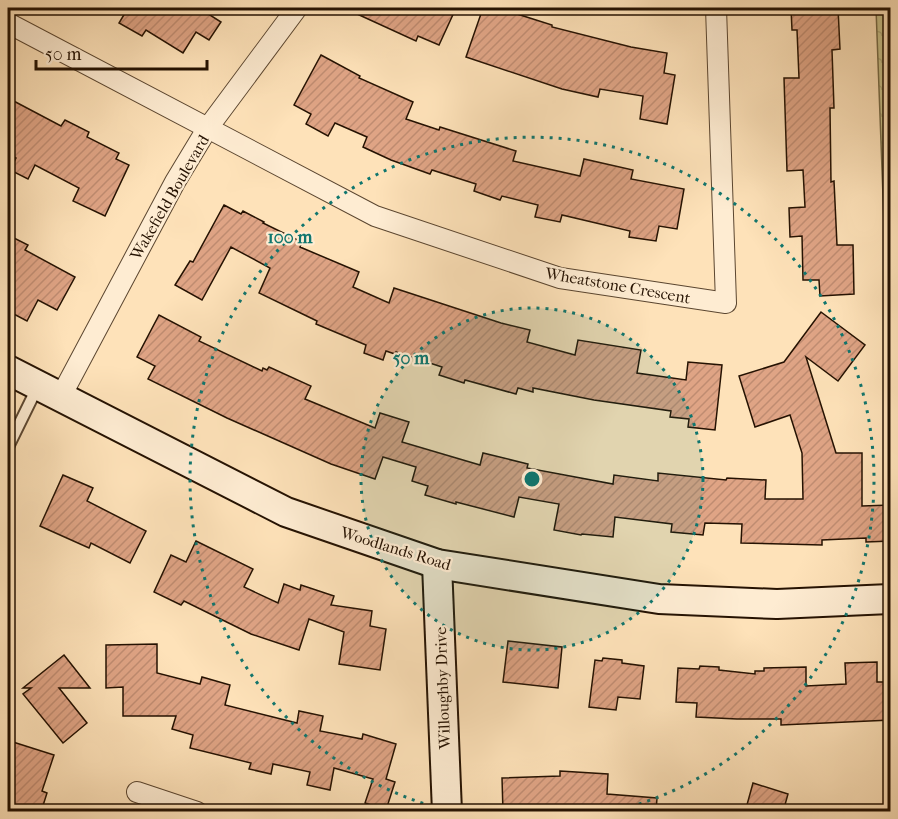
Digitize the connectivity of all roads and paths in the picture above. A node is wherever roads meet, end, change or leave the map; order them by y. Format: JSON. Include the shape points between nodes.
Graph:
{"nodes":[{"id":1,"x":297,"y":8,"type":"edge"},
{"id":2,"x":716,"y":8,"type":"edge"},
{"id":3,"x":8,"y":23,"type":"edge"},
{"id":4,"x":207,"y":129,"type":"junction"},
{"id":5,"x":8,"y":370,"type":"edge"},
{"id":6,"x":49,"y":392,"type":"junction"},
{"id":7,"x":8,"y":447,"type":"edge"},
{"id":8,"x":437,"y":564,"type":"junction"},
{"id":9,"x":891,"y":599,"type":"edge"},
{"id":10,"x":137,"y":792,"type":"dead end"},
{"id":11,"x":196,"y":812,"type":"edge"},
{"id":12,"x":447,"y":812,"type":"edge"}],
"edges":[{"from":1,"to":4,"type":"street","name":"Wakefield Boulevard"},
{"from":2,"to":4,"type":"street","name":"Wheatstone Crescent","via":[[726,303],[560,278],[375,216]]},
{"from":3,"to":4,"type":"street"},
{"from":4,"to":6,"type":"street","name":"Wakefield Boulevard"},
{"from":5,"to":6,"type":"street","name":"Woodlands Road"},
{"from":6,"to":7,"type":"lane"},
{"from":6,"to":8,"type":"street","name":"Woodlands Road","via":[[286,512]]},
{"from":8,"to":9,"type":"street","name":"Woodlands Road","via":[[659,599],[777,603]]},
{"from":8,"to":12,"type":"street","name":"Willoughby Drive"},
{"from":10,"to":11,"type":"street"}]}
